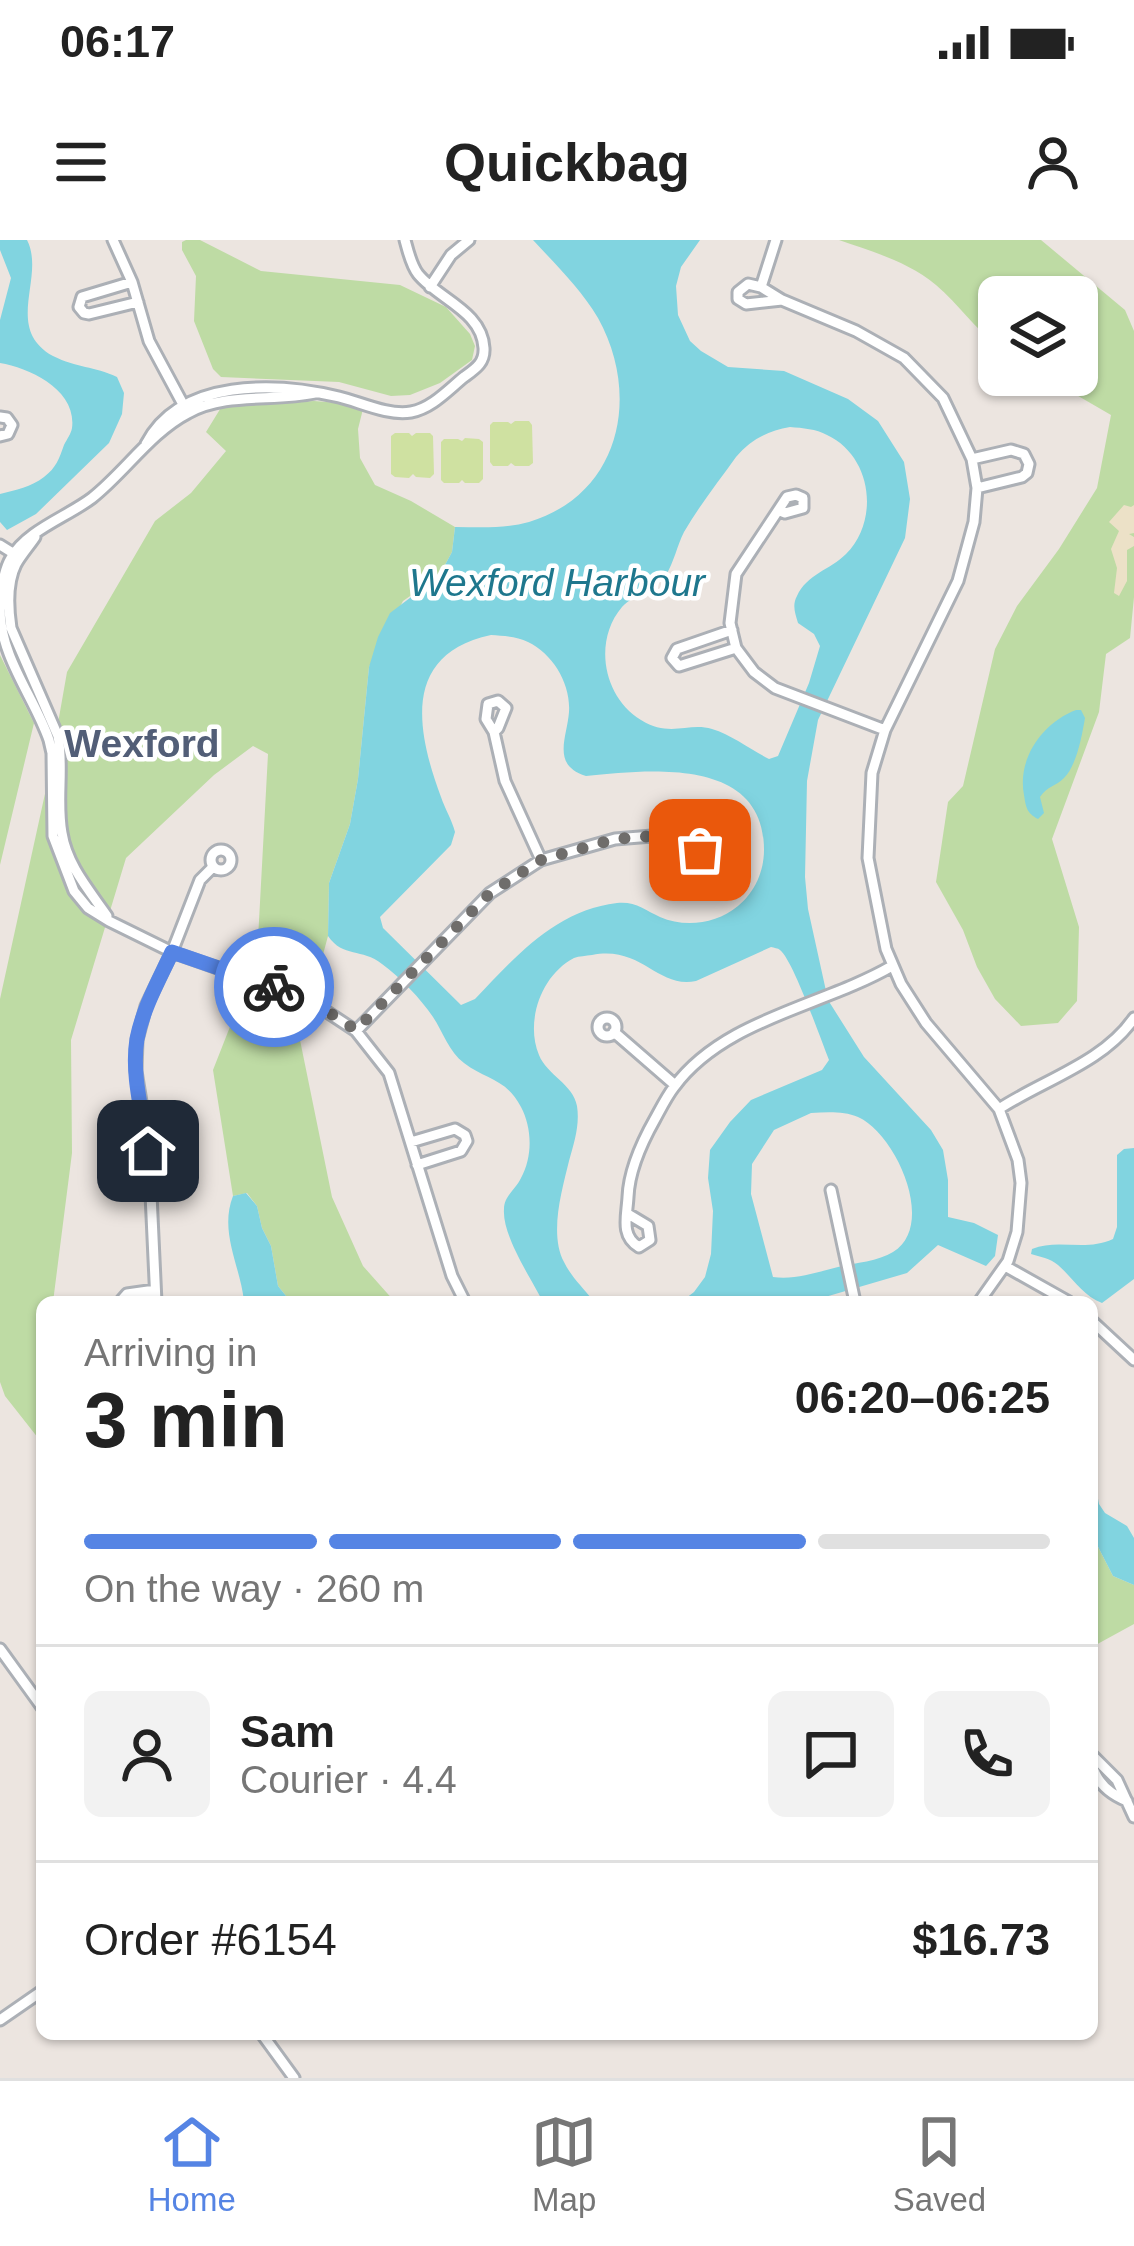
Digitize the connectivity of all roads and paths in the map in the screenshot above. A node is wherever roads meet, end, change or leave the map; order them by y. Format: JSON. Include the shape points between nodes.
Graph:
{"nodes":[{"id":1,"x":108,"y":240,"type":"edge"},
{"id":2,"x":405,"y":240,"type":"edge"},
{"id":3,"x":469,"y":240,"type":"edge"},
{"id":4,"x":776,"y":240,"type":"edge"},
{"id":5,"x":132,"y":282,"type":"junction"},
{"id":6,"x":430,"y":286,"type":"junction"},
{"id":7,"x":761,"y":287,"type":"junction"},
{"id":8,"x":782,"y":300,"type":"junction"},
{"id":9,"x":138,"y":302,"type":"junction"},
{"id":10,"x":186,"y":409,"type":"junction"},
{"id":11,"x":0,"y":417,"type":"edge"},
{"id":12,"x":0,"y":436,"type":"edge"},
{"id":13,"x":972,"y":459,"type":"junction"},
{"id":14,"x":976,"y":488,"type":"junction"},
{"id":15,"x":780,"y":512,"type":"dead end"},
{"id":16,"x":0,"y":545,"type":"edge"},
{"id":17,"x":12,"y":558,"type":"edge"},
{"id":18,"x":732,"y":630,"type":"junction"},
{"id":19,"x":736,"y":648,"type":"junction"},
{"id":20,"x":885,"y":730,"type":"junction"},
{"id":21,"x":494,"y":732,"type":"dead end"},
{"id":22,"x":678,"y":842,"type":"dead end"},
{"id":23,"x":541,"y":860,"type":"junction"},
{"id":24,"x":212,"y":867,"type":"dead end"},
{"id":25,"x":172,"y":952,"type":"junction"},
{"id":26,"x":892,"y":966,"type":"junction"},
{"id":27,"x":1134,"y":1018,"type":"edge"},
{"id":28,"x":356,"y":1030,"type":"junction"},
{"id":29,"x":614,"y":1032,"type":"dead end"},
{"id":30,"x":675,"y":1085,"type":"junction"},
{"id":31,"x":999,"y":1109,"type":"junction"},
{"id":32,"x":411,"y":1142,"type":"junction"},
{"id":33,"x":417,"y":1165,"type":"junction"},
{"id":34,"x":831,"y":1190,"type":"dead end"},
{"id":35,"x":628,"y":1214,"type":"dead end"},
{"id":36,"x":1005,"y":1266,"type":"junction"},
{"id":37,"x":125,"y":1296,"type":"edge"},
{"id":38,"x":156,"y":1296,"type":"edge"},
{"id":39,"x":462,"y":1296,"type":"edge"},
{"id":40,"x":854,"y":1296,"type":"edge"},
{"id":41,"x":983,"y":1296,"type":"edge"},
{"id":42,"x":1058,"y":1296,"type":"edge"},
{"id":43,"x":1098,"y":1327,"type":"edge"},
{"id":44,"x":1134,"y":1360,"type":"edge"},
{"id":45,"x":0,"y":1649,"type":"edge"},
{"id":46,"x":36,"y":1699,"type":"edge"},
{"id":47,"x":1098,"y":1765,"type":"edge"},
{"id":48,"x":1134,"y":1817,"type":"edge"},
{"id":49,"x":36,"y":1995,"type":"edge"},
{"id":50,"x":0,"y":2020,"type":"edge"},
{"id":51,"x":266,"y":2040,"type":"edge"},
{"id":52,"x":294,"y":2078,"type":"edge"}],
"edges":[{"from":1,"to":5,"type":"street"},
{"from":2,"to":6,"type":"street","via":[[415,271]]},
{"from":3,"to":6,"type":"street"},
{"from":4,"to":7,"type":"street"},
{"from":5,"to":9,"type":"street"},
{"from":5,"to":9,"type":"street","via":[[82,297],[79,307],[89,314]]},
{"from":6,"to":10,"type":"street","via":[[459,306],[484,352],[434,402],[398,412],[315,393]]},
{"from":7,"to":8,"type":"street"},
{"from":7,"to":8,"type":"street","via":[[744,286],[738,299]]},
{"from":8,"to":13,"type":"street","via":[[904,358],[943,398]]},
{"from":9,"to":10,"type":"street"},
{"from":10,"to":17,"type":"street","via":[[94,497]]},
{"from":11,"to":12,"type":"street","via":[[12,425]]},
{"from":13,"to":14,"type":"street"},
{"from":13,"to":14,"type":"street","via":[[1011,450],[1027,459],[1027,473],[1014,481]]},
{"from":14,"to":20,"type":"street","via":[[958,580]]},
{"from":15,"to":18,"type":"street","via":[[736,574]]},
{"from":16,"to":17,"type":"street"},
{"from":17,"to":25,"type":"street","via":[[3,634],[61,753],[62,832],[72,866],[110,921]]},
{"from":18,"to":19,"type":"street"},
{"from":18,"to":19,"type":"street","via":[[677,649],[672,658],[679,666]]},
{"from":19,"to":20,"type":"street","via":[[776,688]]},
{"from":20,"to":26,"type":"street","via":[[872,772],[868,858]]},
{"from":21,"to":23,"type":"street","via":[[505,781]]},
{"from":22,"to":23,"type":"street","via":[[615,839]]},
{"from":23,"to":28,"type":"street","via":[[490,893]]},
{"from":24,"to":25,"type":"street"},
{"from":25,"to":28,"type":"street","via":[[310,1000]]},
{"from":25,"to":38,"type":"street","via":[[137,1040]]},
{"from":26,"to":30,"type":"street","via":[[746,1030]]},
{"from":26,"to":31,"type":"street","via":[[926,1023]]},
{"from":27,"to":31,"type":"street","via":[[1097,1054]]},
{"from":28,"to":32,"type":"street","via":[[389,1073]]},
{"from":29,"to":30,"type":"street"},
{"from":30,"to":35,"type":"street","via":[[643,1140]]},
{"from":31,"to":36,"type":"street","via":[[1021,1183]]},
{"from":32,"to":33,"type":"street"},
{"from":32,"to":33,"type":"street","via":[[455,1129],[465,1135],[461,1151]]},
{"from":33,"to":39,"type":"street"},
{"from":34,"to":40,"type":"street"},
{"from":36,"to":41,"type":"street"},
{"from":36,"to":42,"type":"street"},
{"from":37,"to":38,"type":"street"},
{"from":43,"to":44,"type":"street"},
{"from":45,"to":46,"type":"street"},
{"from":47,"to":48,"type":"street","via":[[1117,1780]]},
{"from":49,"to":50,"type":"street"},
{"from":51,"to":52,"type":"street"}]}
